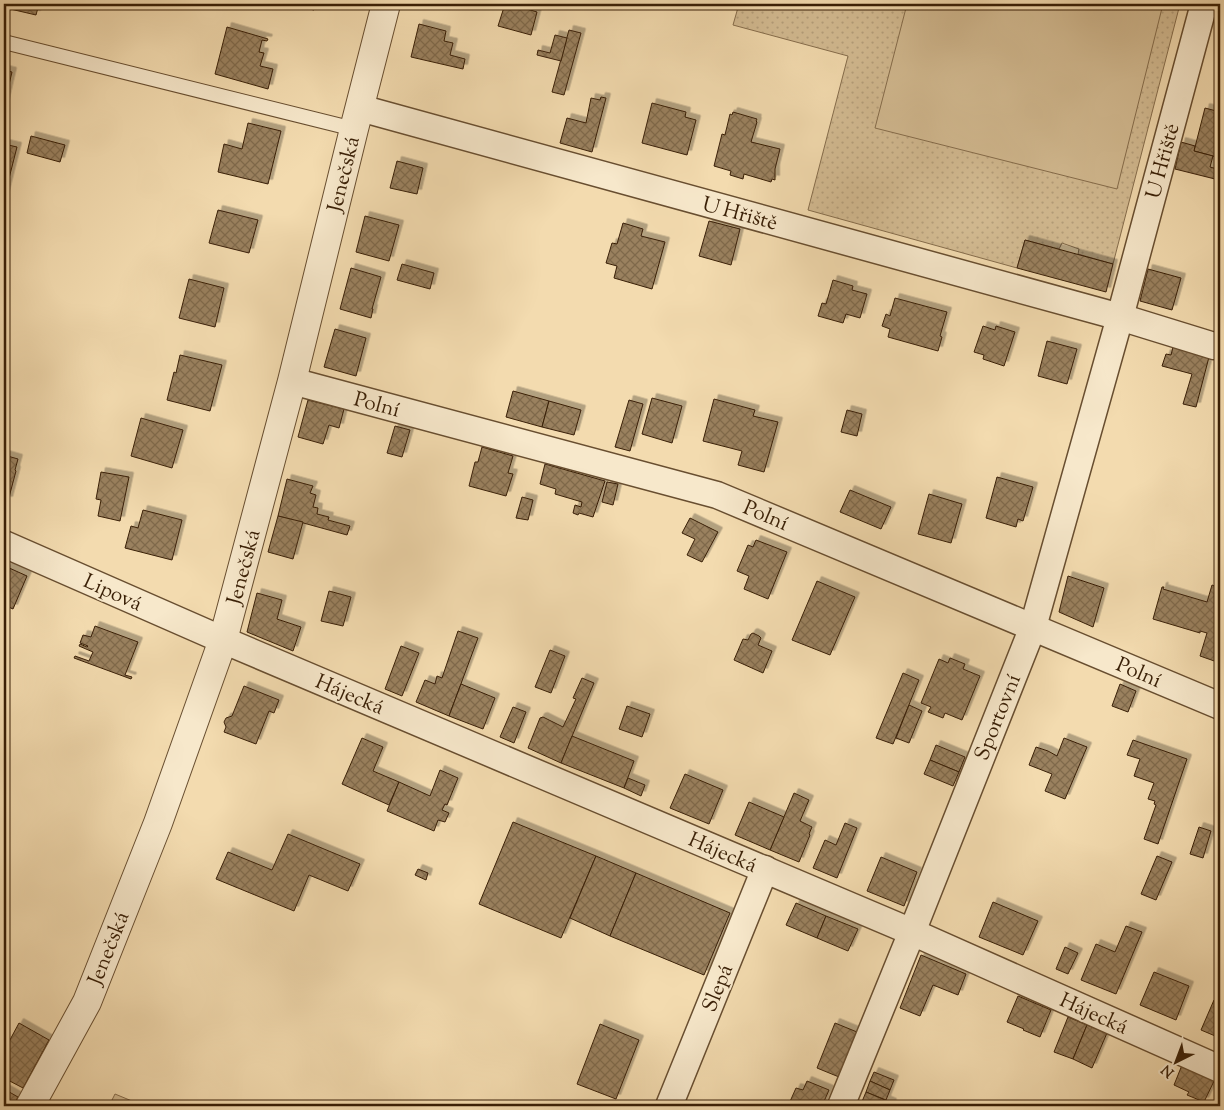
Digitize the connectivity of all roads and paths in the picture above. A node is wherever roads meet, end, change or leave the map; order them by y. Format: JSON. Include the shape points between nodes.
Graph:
{"nodes":[{"id":1,"x":386,"y":4,"type":"edge"},
{"id":2,"x":1204,"y":4,"type":"edge"},
{"id":3,"x":4,"y":42,"type":"edge"},
{"id":4,"x":357,"y":119,"type":"junction"},
{"id":5,"x":1120,"y":317,"type":"junction"},
{"id":6,"x":1214,"y":346,"type":"dead end"},
{"id":7,"x":292,"y":381,"type":"junction"},
{"id":8,"x":4,"y":544,"type":"edge"},
{"id":9,"x":1033,"y":627,"type":"junction"},
{"id":10,"x":223,"y":640,"type":"junction"},
{"id":11,"x":1220,"y":706,"type":"edge"},
{"id":12,"x":765,"y":870,"type":"junction"},
{"id":13,"x":912,"y":932,"type":"junction"},
{"id":14,"x":1220,"y":1069,"type":"edge"},
{"id":15,"x":30,"y":1106,"type":"edge"},
{"id":16,"x":669,"y":1106,"type":"edge"},
{"id":17,"x":841,"y":1106,"type":"edge"}],
"edges":[{"from":1,"to":4,"type":"street","name":"Jenečská"},
{"from":2,"to":5,"type":"street","name":"U Hřiště"},
{"from":3,"to":4,"type":"lane"},
{"from":4,"to":5,"type":"street","name":"U Hřiště"},
{"from":4,"to":7,"type":"street","name":"Jenečská"},
{"from":5,"to":6,"type":"street","name":"U Hřiště"},
{"from":5,"to":9,"type":"street","name":"Sportovní"},
{"from":7,"to":9,"type":"street","name":"Polní","via":[[717,495]]},
{"from":7,"to":10,"type":"street","name":"Jenečská"},
{"from":8,"to":10,"type":"street","name":"Lipová"},
{"from":9,"to":11,"type":"street","name":"Polní"},
{"from":9,"to":13,"type":"street","name":"Sportovní"},
{"from":10,"to":12,"type":"street","name":"Hájecká"},
{"from":10,"to":15,"type":"street","name":"Jenečská","via":[[158,823],[86,1002]]},
{"from":12,"to":13,"type":"street","name":"Hájecká"},
{"from":12,"to":16,"type":"street","name":"Slepá"},
{"from":13,"to":14,"type":"street","name":"Hájecká"},
{"from":13,"to":17,"type":"street","name":"Sportovní"}]}
